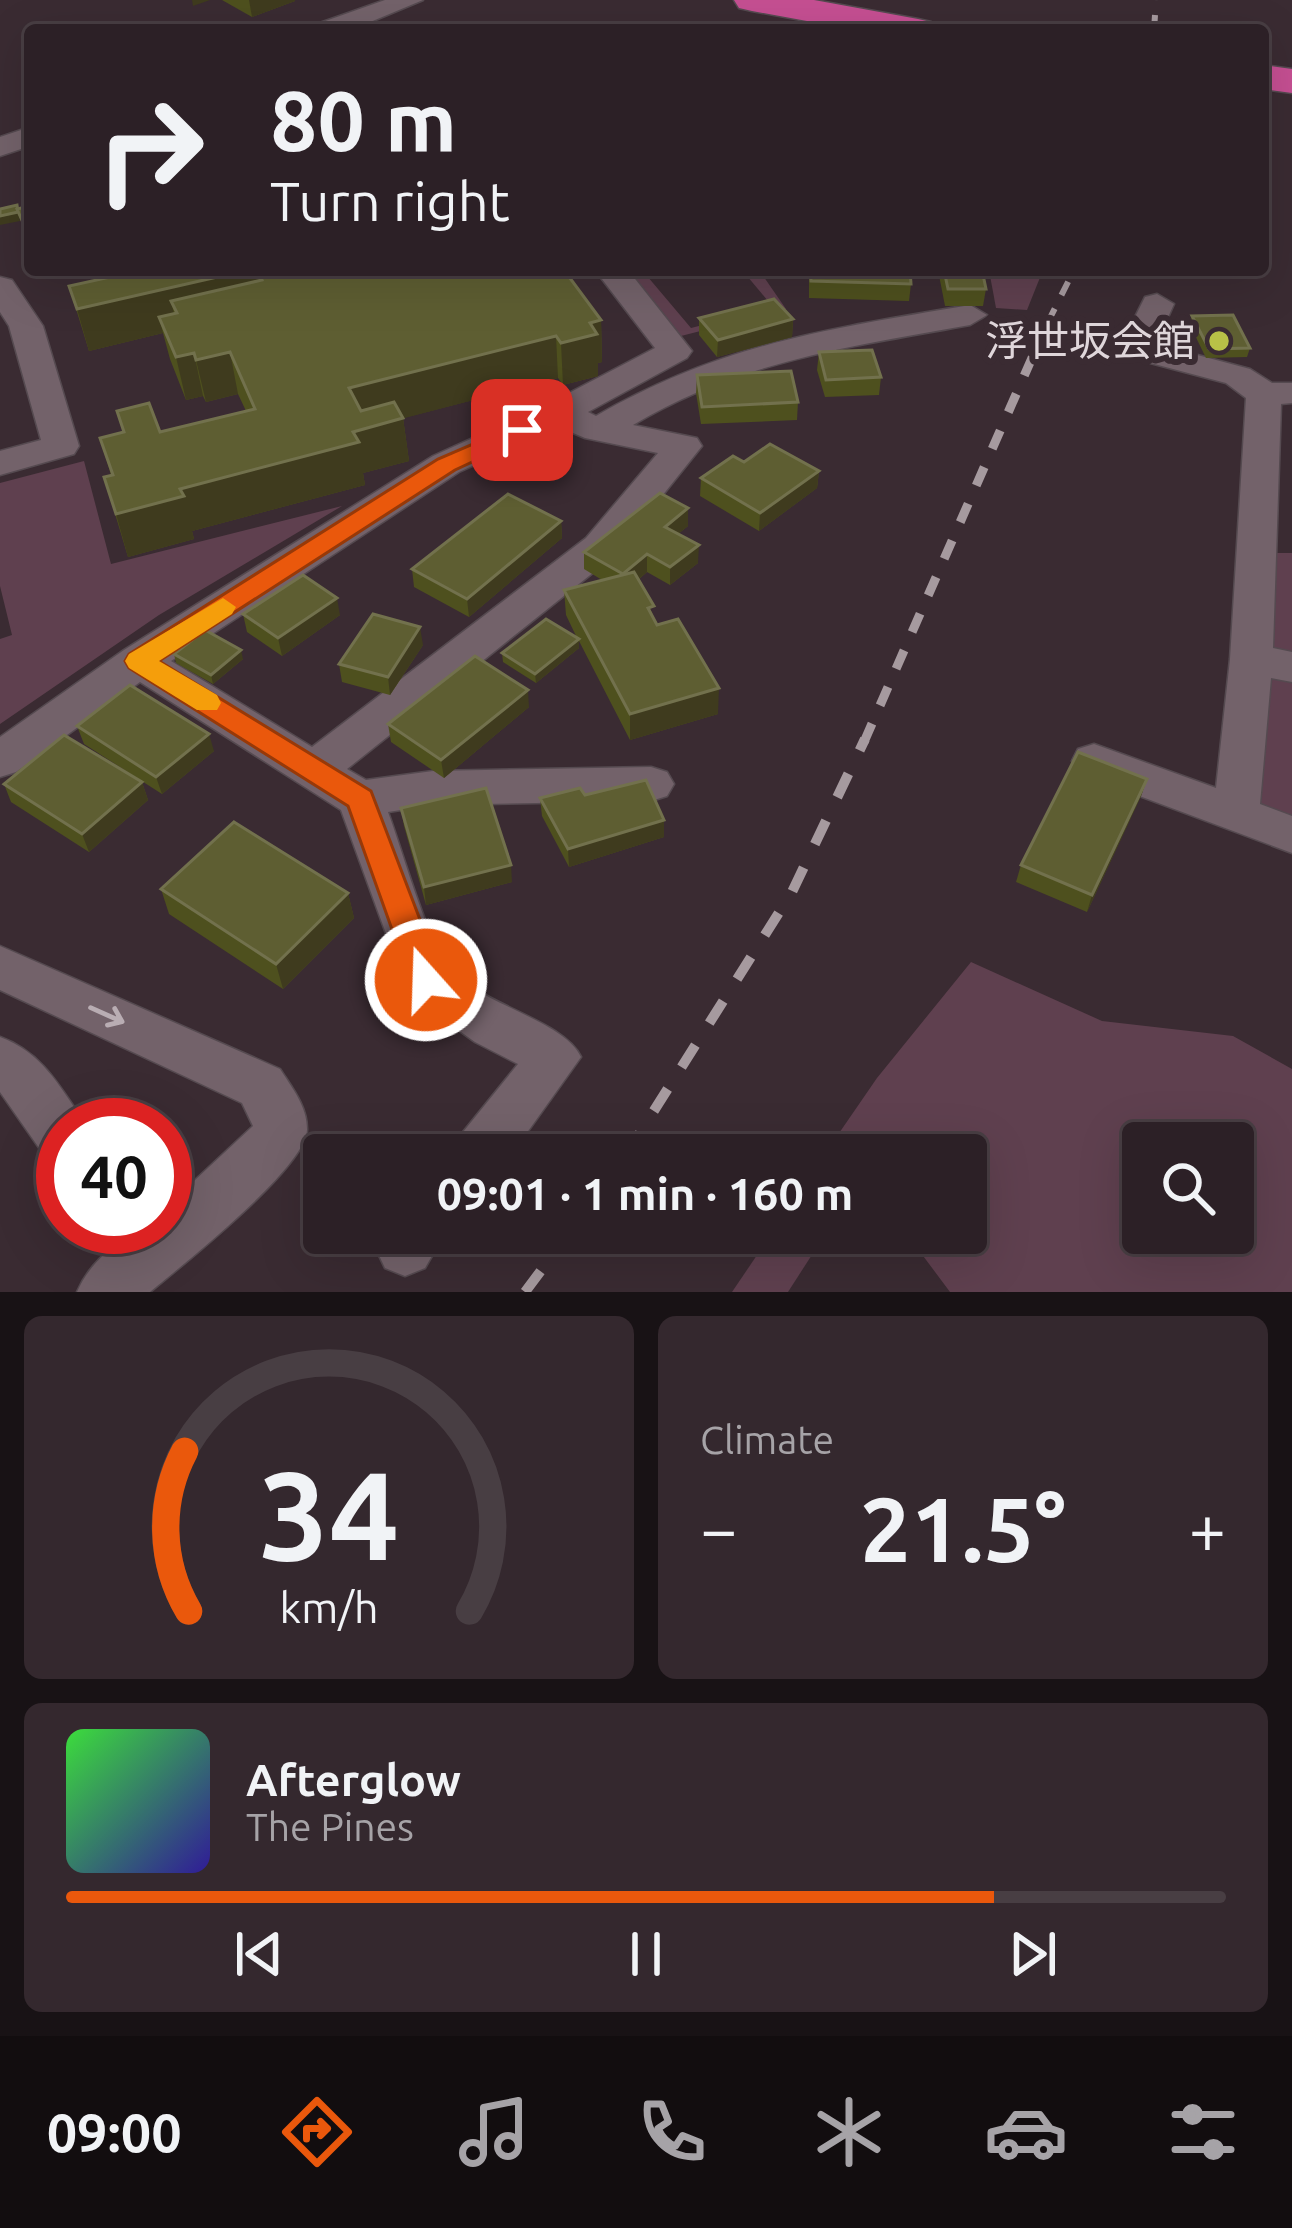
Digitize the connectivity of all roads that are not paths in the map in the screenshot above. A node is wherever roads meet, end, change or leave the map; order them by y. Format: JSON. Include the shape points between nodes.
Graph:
{"nodes":[{"id":1,"x":410,"y":0,"type":"edge"},
{"id":2,"x":752,"y":0,"type":"edge"},
{"id":3,"x":343,"y":24,"type":"edge"},
{"id":4,"x":885,"y":24,"type":"edge"},
{"id":5,"x":615,"y":276,"type":"edge"},
{"id":6,"x":0,"y":286,"type":"edge"},
{"id":7,"x":1157,"y":304,"type":"dead end"},
{"id":8,"x":970,"y":315,"type":"edge"},
{"id":9,"x":1278,"y":394,"type":"edge"},
{"id":10,"x":560,"y":413,"type":"junction"},
{"id":11,"x":598,"y":430,"type":"junction"},
{"id":12,"x":0,"y":463,"type":"edge"},
{"id":13,"x":139,"y":661,"type":"junction"},
{"id":14,"x":1271,"y":663,"type":"edge"},
{"id":15,"x":0,"y":760,"type":"edge"},
{"id":16,"x":1093,"y":760,"type":"edge"},
{"id":17,"x":316,"y":769,"type":"junction"},
{"id":18,"x":651,"y":784,"type":"edge"},
{"id":19,"x":361,"y":800,"type":"junction"},
{"id":20,"x":1236,"y":813,"type":"junction"},
{"id":21,"x":1292,"y":835,"type":"edge"},
{"id":22,"x":0,"y":968,"type":"edge"},
{"id":23,"x":0,"y":1060,"type":"edge"},
{"id":24,"x":37,"y":1098,"type":"edge"},
{"id":25,"x":494,"y":1134,"type":"edge"},
{"id":26,"x":192,"y":1214,"type":"edge"},
{"id":27,"x":141,"y":1254,"type":"edge"},
{"id":28,"x":106,"y":1292,"type":"edge"}],
"edges":[{"from":1,"to":3,"type":"street"},
{"from":2,"to":4,"type":"highway"},
{"from":5,"to":10,"type":"street","via":[[675,351]]},
{"from":6,"to":12,"type":"street","via":[[26,326],[61,446]]},
{"from":7,"to":9,"type":"street","via":[[1136,349]]},
{"from":8,"to":11,"type":"street","via":[[782,348],[670,388]]},
{"from":9,"to":14,"type":"street"},
{"from":10,"to":11,"type":"street"},
{"from":10,"to":13,"type":"street","via":[[446,464]]},
{"from":11,"to":17,"type":"street","via":[[684,446],[600,547]]},
{"from":13,"to":15,"type":"street"},
{"from":13,"to":17,"type":"street"},
{"from":14,"to":20,"type":"street"},
{"from":16,"to":20,"type":"street"},
{"from":17,"to":19,"type":"street"},
{"from":18,"to":19,"type":"street","via":[[433,788]]},
{"from":19,"to":25,"type":"street","via":[[426,980],[555,1057]]},
{"from":20,"to":21,"type":"street"},
{"from":22,"to":26,"type":"street","one_way":true,"via":[[261,1086],[281,1134]]},
{"from":23,"to":24,"type":"street"},
{"from":27,"to":28,"type":"street"}]}
